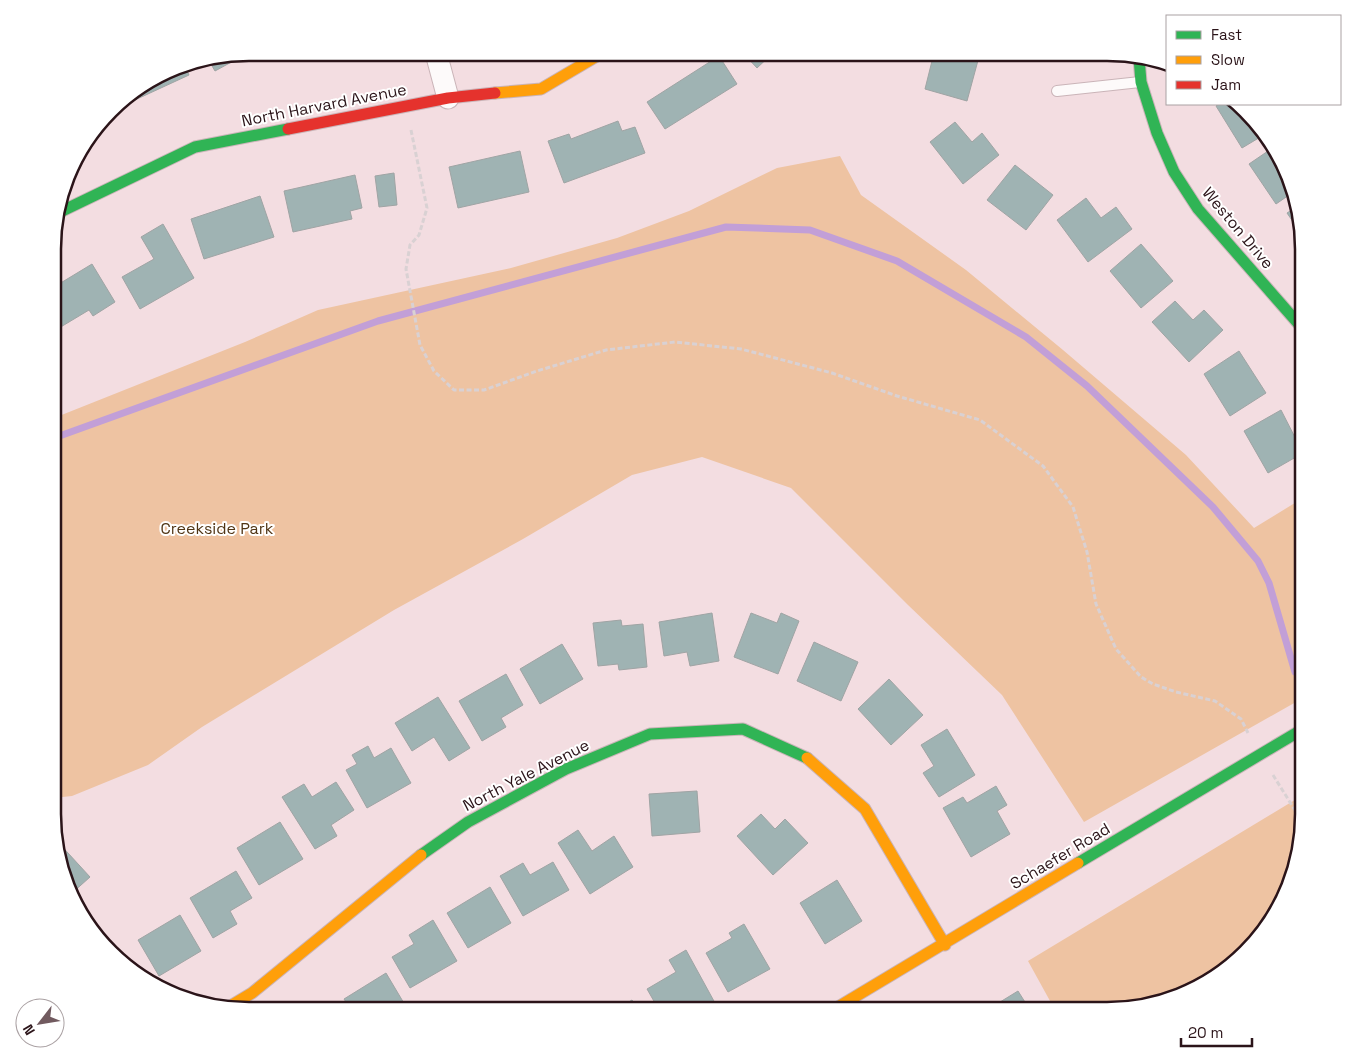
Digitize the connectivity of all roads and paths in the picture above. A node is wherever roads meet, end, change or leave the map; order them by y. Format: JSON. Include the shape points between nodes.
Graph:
{"nodes":[{"id":1,"x":438,"y":61,"type":"edge"},
{"id":2,"x":588,"y":61,"type":"edge"},
{"id":3,"x":1140,"y":64,"type":"edge"},
{"id":4,"x":1141,"y":82,"type":"junction"},
{"id":5,"x":1057,"y":91,"type":"dead end"},
{"id":6,"x":448,"y":98,"type":"junction"},
{"id":7,"x":406,"y":106,"type":"junction"},
{"id":8,"x":66,"y":209,"type":"edge"},
{"id":9,"x":1295,"y":321,"type":"edge"},
{"id":10,"x":1295,"y":734,"type":"edge"},
{"id":11,"x":1259,"y":756,"type":"junction"},
{"id":12,"x":1295,"y":811,"type":"edge"},
{"id":13,"x":945,"y":945,"type":"junction"},
{"id":14,"x":238,"y":1001,"type":"edge"},
{"id":15,"x":847,"y":1002,"type":"edge"}],
"edges":[{"from":1,"to":6,"type":"street"},
{"from":2,"to":6,"type":"street","name":"North Harvard Avenue","via":[[541,89]]},
{"from":3,"to":4,"type":"street","name":"Weston Drive"},
{"from":4,"to":5,"type":"lane"},
{"from":4,"to":9,"type":"street","name":"Weston Drive","via":[[1157,133],[1174,172],[1198,209]]},
{"from":6,"to":7,"type":"street","name":"North Harvard Avenue"},
{"from":7,"to":8,"type":"street","name":"North Harvard Avenue","via":[[195,147]]},
{"from":7,"to":11,"type":"path","via":[[426,208],[419,235],[410,246],[406,269],[420,345],[434,371],[454,390],[484,390],[606,350],[675,342],[741,349],[832,373],[980,420],[1043,466],[1073,507],[1087,552],[1096,604],[1116,649],[1141,677],[1153,684],[1215,701],[1241,719]]},
{"from":10,"to":11,"type":"street","name":"Schaefer Road"},
{"from":11,"to":12,"type":"path"},
{"from":11,"to":13,"type":"street","name":"Schaefer Road"},
{"from":13,"to":14,"type":"street","name":"North Yale Avenue","via":[[865,809],[805,756],[743,730],[650,734],[566,769],[468,822],[408,864]]},
{"from":13,"to":15,"type":"street","name":"Schaefer Road"}]}
